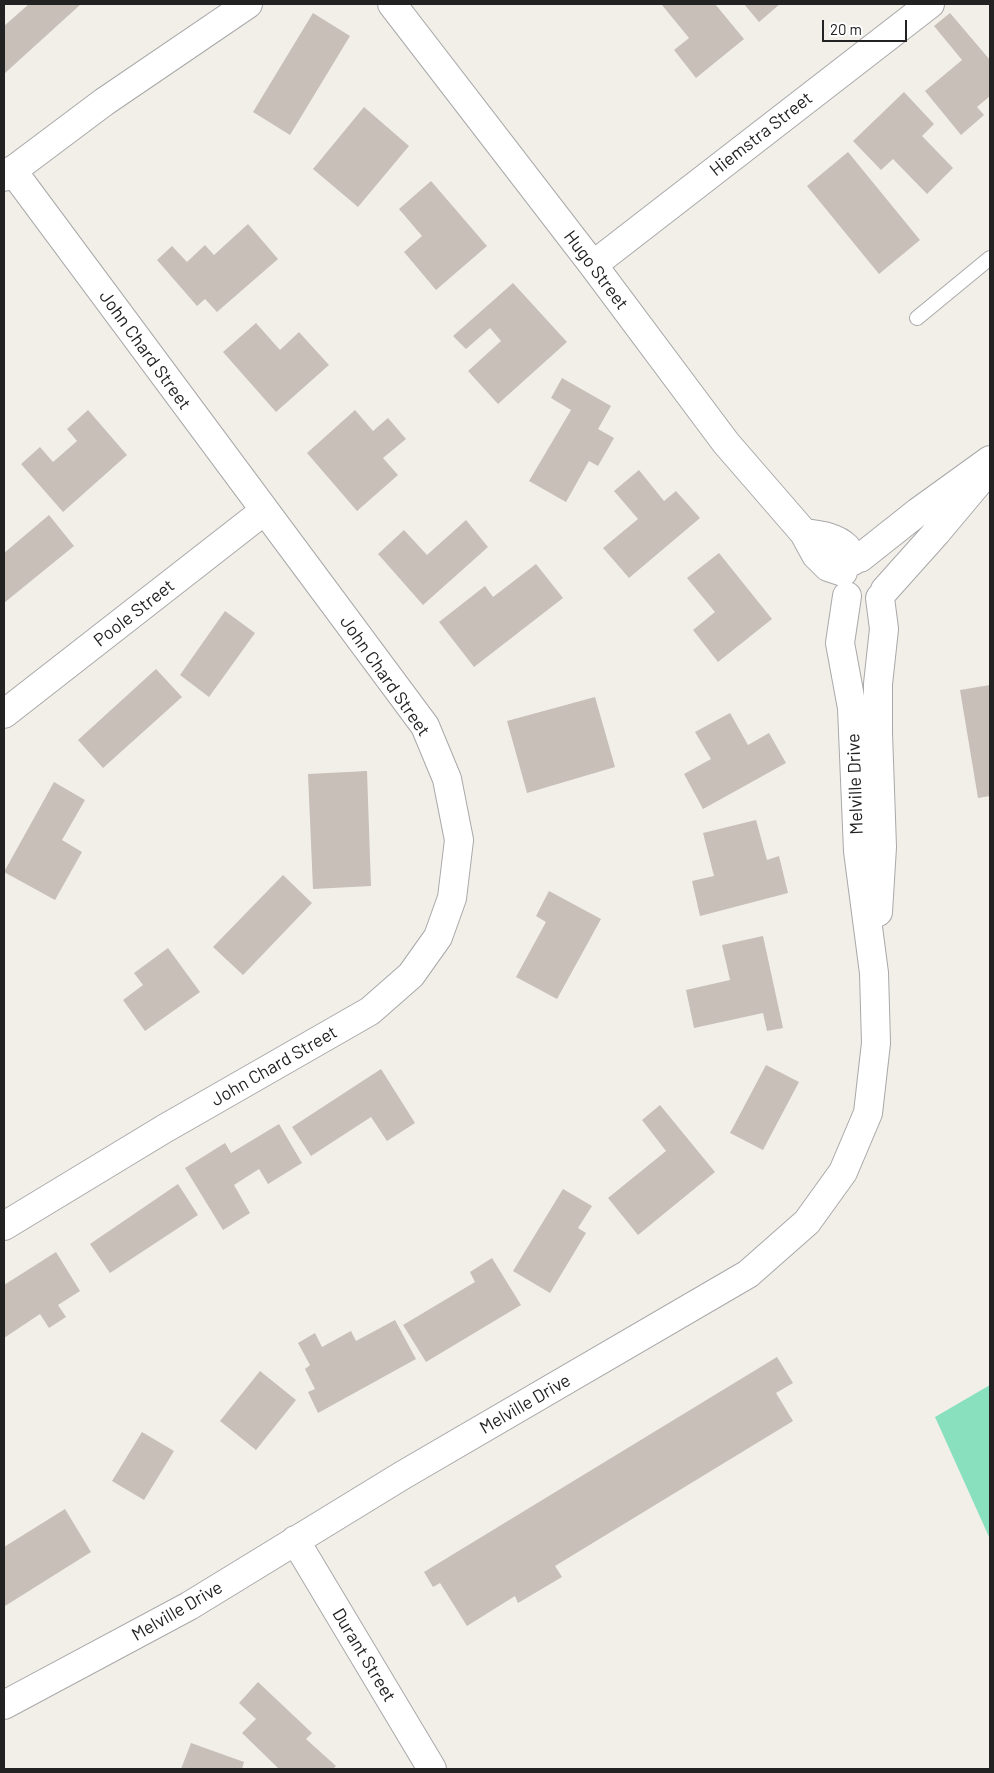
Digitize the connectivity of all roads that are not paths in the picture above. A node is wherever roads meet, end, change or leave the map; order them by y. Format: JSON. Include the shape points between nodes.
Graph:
{"nodes":[{"id":1,"x":217,"y":4,"type":"edge"},
{"id":2,"x":248,"y":4,"type":"edge"},
{"id":3,"x":392,"y":4,"type":"edge"},
{"id":4,"x":930,"y":4,"type":"edge"},
{"id":5,"x":104,"y":102,"type":"junction"},
{"id":6,"x":8,"y":174,"type":"edge"},
{"id":7,"x":990,"y":258,"type":"edge"},
{"id":8,"x":593,"y":265,"type":"junction"},
{"id":9,"x":917,"y":318,"type":"dead end"},
{"id":10,"x":990,"y":460,"type":"edge"},
{"id":11,"x":990,"y":467,"type":"edge"},
{"id":12,"x":264,"y":512,"type":"junction"},
{"id":13,"x":851,"y":572,"type":"junction"},
{"id":14,"x":883,"y":594,"type":"junction"},
{"id":15,"x":4,"y":714,"type":"edge"},
{"id":16,"x":874,"y":973,"type":"junction"},
{"id":17,"x":4,"y":1226,"type":"edge"},
{"id":18,"x":295,"y":1540,"type":"junction"},
{"id":19,"x":4,"y":1705,"type":"edge"},
{"id":20,"x":432,"y":1769,"type":"edge"}],
"edges":[{"from":1,"to":5,"type":"street"},
{"from":2,"to":5,"type":"street"},
{"from":3,"to":8,"type":"street","name":"Hugo Street"},
{"from":4,"to":8,"type":"street","name":"Hiemstra Street"},
{"from":5,"to":6,"type":"street"},
{"from":6,"to":12,"type":"street","name":"John Chard Street"},
{"from":7,"to":9,"type":"lane"},
{"from":8,"to":13,"type":"street","name":"Hugo Street","via":[[726,443],[804,533],[816,555],[828,567]]},
{"from":10,"to":13,"type":"street","via":[[918,512]]},
{"from":11,"to":14,"type":"street"},
{"from":12,"to":15,"type":"street","name":"Poole Street"},
{"from":12,"to":17,"type":"street","name":"John Chard Street","via":[[425,726],[447,779],[459,840],[452,898],[438,937],[411,975],[370,1011],[164,1129]]},
{"from":13,"to":14,"type":"street","via":[[859,604],[867,604]]},
{"from":13,"to":14,"type":"street","via":[[868,558],[876,561],[886,573]]},
{"from":13,"to":16,"type":"street","name":"Melville Drive","via":[[840,643],[852,708],[858,851]]},
{"from":14,"to":16,"type":"street","name":"Melville Drive","via":[[884,629],[878,684],[882,847]]},
{"from":16,"to":18,"type":"street","name":"Melville Drive","via":[[876,1043],[868,1113],[843,1172],[807,1222],[748,1274]]},
{"from":18,"to":19,"type":"street","name":"Melville Drive","via":[[189,1606]]},
{"from":18,"to":20,"type":"street","name":"Durant Street"}]}
